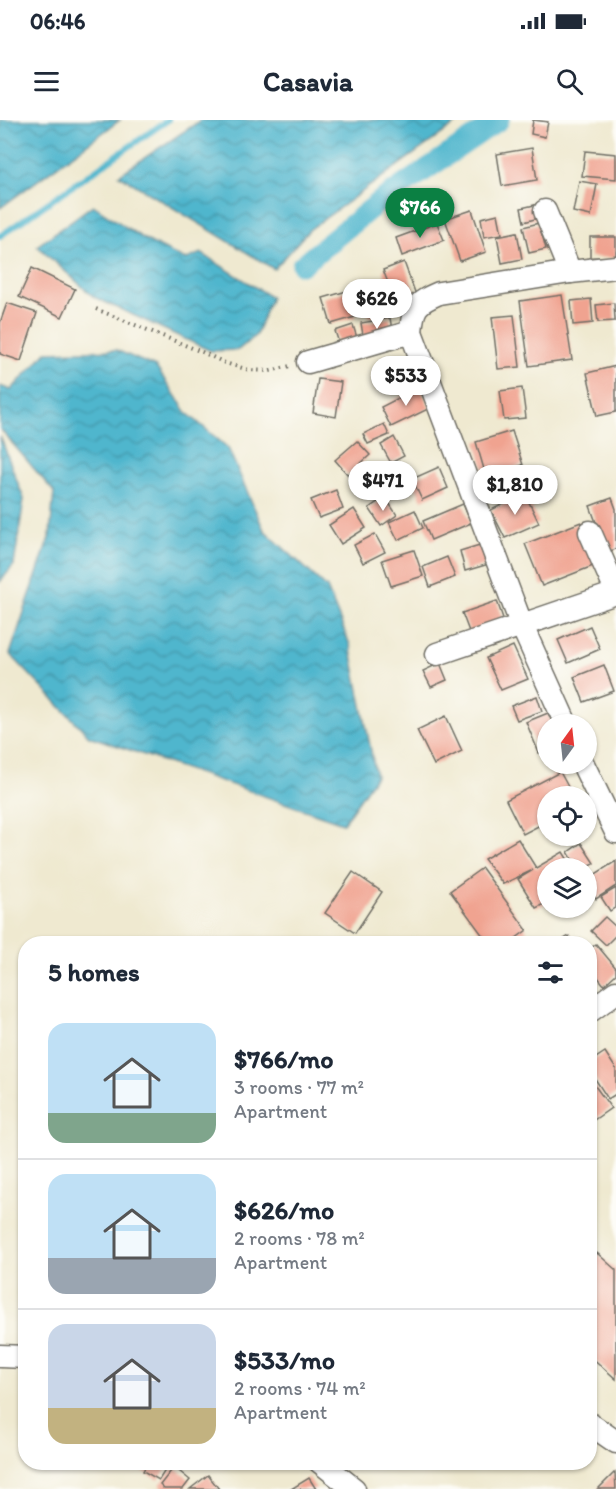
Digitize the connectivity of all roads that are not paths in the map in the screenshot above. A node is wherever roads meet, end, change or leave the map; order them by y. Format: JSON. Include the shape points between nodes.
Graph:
{"nodes":[{"id":1,"x":545,"y":211,"type":"dead end"},
{"id":2,"x":616,"y":267,"type":"edge"},
{"id":3,"x":570,"y":272,"type":"junction"},
{"id":4,"x":411,"y":332,"type":"junction"},
{"id":5,"x":308,"y":362,"type":"road end"},
{"id":6,"x":590,"y":532,"type":"dead end"},
{"id":7,"x":616,"y":592,"type":"edge"},
{"id":8,"x":522,"y":626,"type":"junction"},
{"id":9,"x":437,"y":654,"type":"dead end"},
{"id":10,"x":562,"y":714,"type":"edge"},
{"id":11,"x":588,"y":774,"type":"edge"},
{"id":12,"x":616,"y":832,"type":"edge"},
{"id":13,"x":616,"y":992,"type":"edge"},
{"id":14,"x":597,"y":1006,"type":"edge"},
{"id":15,"x":0,"y":1356,"type":"edge"},
{"id":16,"x":18,"y":1357,"type":"edge"},
{"id":17,"x":597,"y":1429,"type":"edge"},
{"id":18,"x":616,"y":1442,"type":"edge"},
{"id":19,"x":330,"y":1470,"type":"edge"},
{"id":20,"x":354,"y":1489,"type":"edge"}],
"edges":[{"from":1,"to":3,"type":"street"},
{"from":2,"to":3,"type":"street"},
{"from":3,"to":4,"type":"street","via":[[439,293],[414,310]]},
{"from":4,"to":5,"type":"street"},
{"from":4,"to":8,"type":"street"},
{"from":6,"to":7,"type":"street"},
{"from":7,"to":8,"type":"street"},
{"from":8,"to":9,"type":"street"},
{"from":8,"to":10,"type":"street"},
{"from":11,"to":12,"type":"street"},
{"from":13,"to":14,"type":"street"},
{"from":15,"to":16,"type":"street"},
{"from":17,"to":18,"type":"street"},
{"from":19,"to":20,"type":"street"}]}
